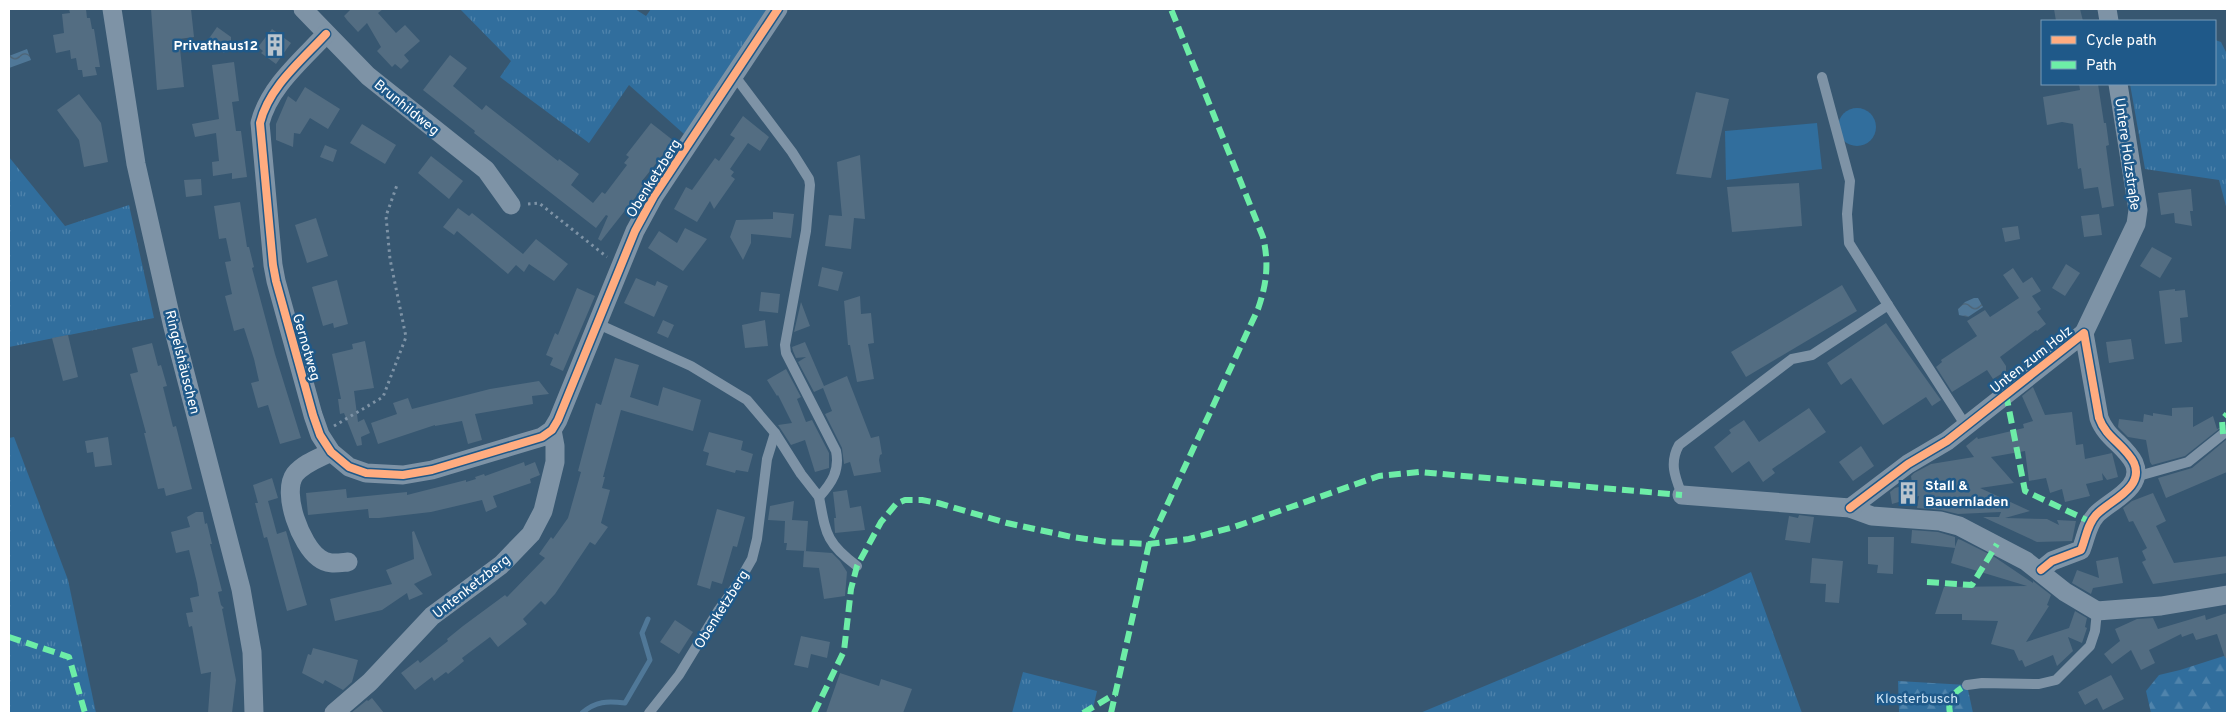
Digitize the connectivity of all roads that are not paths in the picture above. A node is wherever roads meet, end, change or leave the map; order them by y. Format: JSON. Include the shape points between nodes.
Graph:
{"nodes":[{"id":1,"x":112,"y":9,"type":"edge"},
{"id":2,"x":303,"y":9,"type":"edge"},
{"id":3,"x":778,"y":9,"type":"edge"},
{"id":4,"x":326,"y":34,"type":"junction"},
{"id":5,"x":734,"y":75,"type":"junction"},
{"id":6,"x":1822,"y":77,"type":"dead end"},
{"id":7,"x":2118,"y":85,"type":"edge"},
{"id":8,"x":511,"y":205,"type":"road end"},
{"id":9,"x":1888,"y":305,"type":"junction"},
{"id":10,"x":598,"y":324,"type":"junction"},
{"id":11,"x":2084,"y":333,"type":"junction"},
{"id":12,"x":1966,"y":426,"type":"junction"},
{"id":13,"x":552,"y":430,"type":"junction"},
{"id":14,"x":775,"y":433,"type":"junction"},
{"id":15,"x":2223,"y":434,"type":"dead end"},
{"id":16,"x":331,"y":452,"type":"junction"},
{"id":17,"x":2135,"y":478,"type":"junction"},
{"id":18,"x":1682,"y":495,"type":"joint"},
{"id":19,"x":819,"y":497,"type":"junction"},
{"id":20,"x":1850,"y":508,"type":"junction"},
{"id":21,"x":348,"y":562,"type":"dead end"},
{"id":22,"x":857,"y":566,"type":"dead end"},
{"id":23,"x":2041,"y":570,"type":"junction"},
{"id":24,"x":2227,"y":595,"type":"edge"},
{"id":25,"x":2097,"y":611,"type":"junction"},
{"id":26,"x":1966,"y":685,"type":"dead end"},
{"id":27,"x":254,"y":713,"type":"edge"},
{"id":28,"x":334,"y":713,"type":"edge"},
{"id":29,"x":649,"y":713,"type":"edge"}],
"edges":[{"from":1,"to":27,"type":"street","name":"Ringelshäuschen","via":[[136,164],[172,323],[241,589],[252,652]]},
{"from":2,"to":4,"type":"street","name":"Brunhildweg"},
{"from":3,"to":5,"type":"street","name":"Obenketzberg"},
{"from":4,"to":8,"type":"street","name":"Brunhildweg","via":[[368,76],[486,170]]},
{"from":4,"to":16,"type":"street","name":"Gernotweg","via":[[278,86],[264,108],[260,123],[273,264],[320,435]]},
{"from":5,"to":10,"type":"street","name":"Obenketzberg","via":[[634,231]]},
{"from":5,"to":19,"type":"lane","via":[[809,179],[807,224],[785,345],[786,353],[836,451],[838,460],[834,476]]},
{"from":6,"to":9,"type":"lane","via":[[1850,181],[1846,214],[1849,242]]},
{"from":7,"to":11,"type":"street","name":"Untere Holzstraße","via":[[2138,210],[2136,224]]},
{"from":9,"to":12,"type":"lane"},
{"from":9,"to":18,"type":"lane","via":[[1812,355],[1792,359],[1679,445],[1673,467]]},
{"from":10,"to":13,"type":"street","name":"Obenketzberg"},
{"from":10,"to":14,"type":"lane","via":[[664,352],[729,388],[747,400]]},
{"from":11,"to":12,"type":"street","name":"Unten zum Holz"},
{"from":11,"to":17,"type":"street","name":"Unten zum Holz","via":[[2101,424],[2134,464]]},
{"from":12,"to":20,"type":"street","name":"Unten zum Holz","via":[[1900,469]]},
{"from":13,"to":16,"type":"street","name":"Gernotweg","via":[[542,437],[432,470],[403,475],[366,473],[349,467]]},
{"from":13,"to":28,"type":"street","name":"Untenketzberg","via":[[555,462],[544,511],[531,534],[501,565],[432,616],[370,682]]},
{"from":14,"to":19,"type":"lane"},
{"from":14,"to":29,"type":"lane","name":"Obenketzberg","via":[[767,459],[758,538],[752,559],[680,675]]},
{"from":15,"to":17,"type":"lane","via":[[2188,462]]},
{"from":16,"to":21,"type":"street","via":[[302,466],[294,475],[291,496],[300,533],[310,548],[319,558],[332,564]]},
{"from":17,"to":23,"type":"street","via":[[2128,489],[2096,515],[2081,550],[2052,561]]},
{"from":18,"to":20,"type":"street"},
{"from":19,"to":22,"type":"lane","via":[[831,543]]},
{"from":20,"to":23,"type":"street","via":[[1872,516],[1940,521],[1959,526]]},
{"from":23,"to":25,"type":"street","via":[[2065,592]]},
{"from":24,"to":25,"type":"street","via":[[2161,606]]},
{"from":25,"to":26,"type":"lane","via":[[2090,646],[2056,680],[2039,684],[1982,682]]}]}
